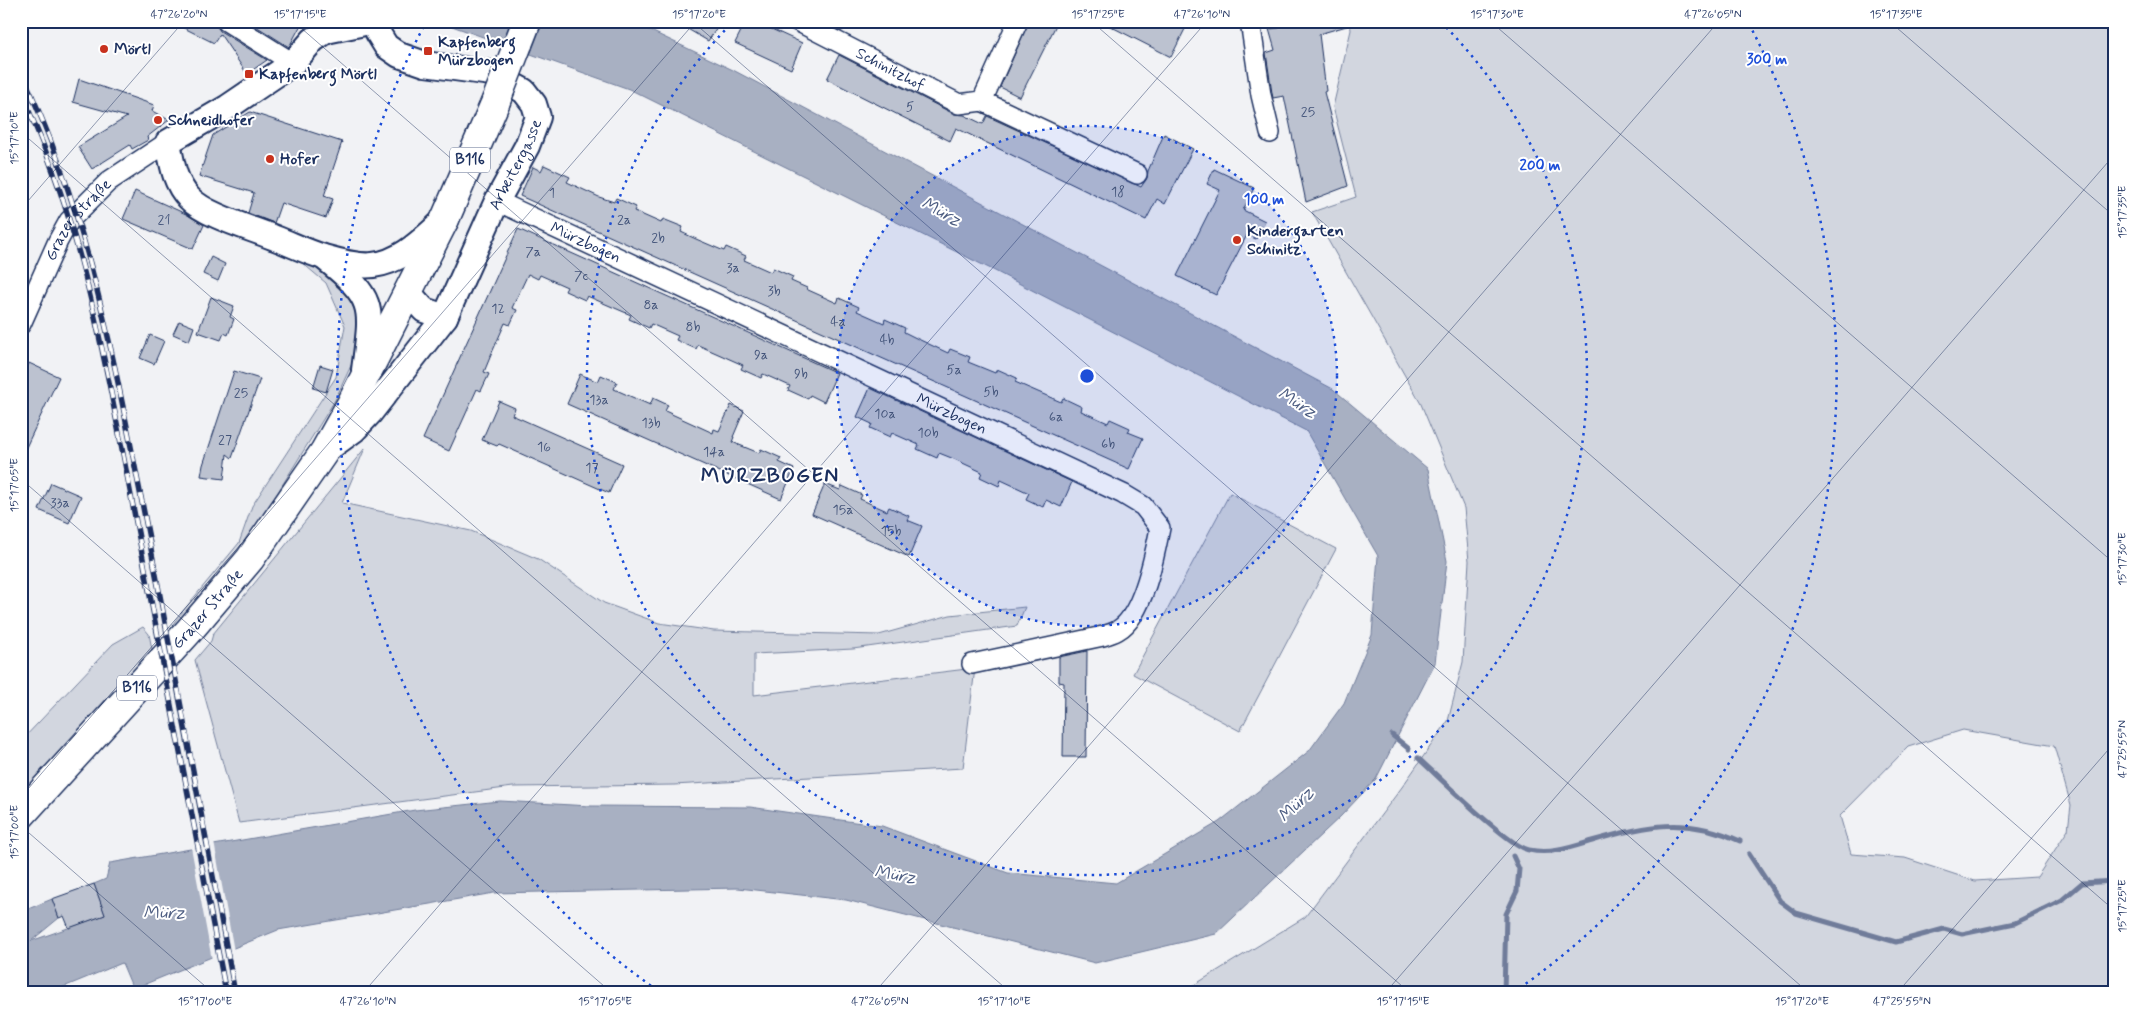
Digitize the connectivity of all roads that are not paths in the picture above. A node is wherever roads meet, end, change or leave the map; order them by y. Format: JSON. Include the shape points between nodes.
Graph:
{"nodes":[{"id":1,"x":226,"y":21,"type":"edge"},
{"id":2,"x":375,"y":21,"type":"edge"},
{"id":3,"x":527,"y":21,"type":"edge"},
{"id":4,"x":1018,"y":21,"type":"edge"},
{"id":5,"x":1250,"y":21,"type":"edge"},
{"id":6,"x":800,"y":22,"type":"edge"},
{"id":7,"x":293,"y":63,"type":"junction"},
{"id":8,"x":982,"y":101,"type":"junction"},
{"id":9,"x":1270,"y":133,"type":"dead end"},
{"id":10,"x":168,"y":142,"type":"junction"},
{"id":11,"x":1137,"y":174,"type":"dead end"},
{"id":12,"x":497,"y":201,"type":"junction"},
{"id":13,"x":445,"y":219,"type":"junction"},
{"id":14,"x":323,"y":256,"type":"junction"},
{"id":15,"x":408,"y":292,"type":"junction"},
{"id":16,"x":445,"y":317,"type":"junction"},
{"id":17,"x":21,"y":324,"type":"edge"},
{"id":18,"x":363,"y":382,"type":"junction"},
{"id":19,"x":324,"y":452,"type":"junction"},
{"id":20,"x":972,"y":664,"type":"dead end"},
{"id":21,"x":21,"y":814,"type":"edge"}],
"edges":[{"from":1,"to":7,"type":"street"},
{"from":2,"to":7,"type":"street","name":"Grazer Straße","via":[[326,32],[313,40]]},
{"from":2,"to":12,"type":"street","name":"Arbeitergasse","via":[[386,46],[399,55],[425,64],[492,73],[524,91],[534,104],[538,117],[527,146]]},
{"from":3,"to":13,"type":"main road","name":"Grazer Straße","number":"B116","bridge":true},
{"from":4,"to":8,"type":"street"},
{"from":5,"to":9,"type":"street","via":[[1260,95]]},
{"from":6,"to":8,"type":"street","name":"Schinitzhof","via":[[959,104]]},
{"from":7,"to":10,"type":"street","name":"Grazer Straße"},
{"from":8,"to":11,"type":"street"},
{"from":10,"to":14,"type":"street","name":"Grazer Straße","via":[[173,172],[189,198],[200,207]]},
{"from":10,"to":17,"type":"street","name":"Grazer Straße","via":[[109,181],[69,221]]},
{"from":12,"to":16,"type":"street","name":"Arbeitergasse"},
{"from":12,"to":20,"type":"street","name":"Mürzbogen","via":[[1143,506],[1160,528],[1153,566],[1146,587],[1120,630]]},
{"from":13,"to":14,"type":"street","name":"Grazer Straße","via":[[414,247],[385,262],[361,265]]},
{"from":13,"to":15,"type":"main road","name":"Grazer Straße","number":"B116"},
{"from":14,"to":18,"type":"street","name":"Grazer Straße","via":[[351,279],[367,306],[371,321]]},
{"from":15,"to":16,"type":"street","via":[[424,310]]},
{"from":15,"to":18,"type":"main road","name":"Grazer Straße","number":"B116"},
{"from":16,"to":19,"type":"street","name":"Arbeitergasse","via":[[370,413],[354,430]]},
{"from":18,"to":19,"type":"main road","name":"Grazer Straße","number":"B116"},
{"from":19,"to":21,"type":"main road","name":"Grazer Straße","number":"B116","via":[[238,574]]}]}
